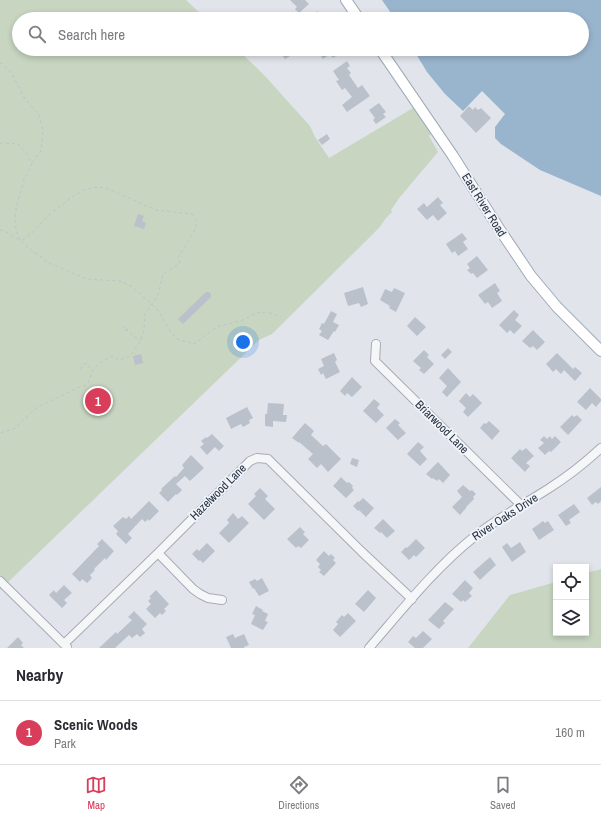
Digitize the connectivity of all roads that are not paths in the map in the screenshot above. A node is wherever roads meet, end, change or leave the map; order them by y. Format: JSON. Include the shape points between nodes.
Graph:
{"nodes":[{"id":1,"x":346,"y":0,"type":"edge"},
{"id":2,"x":355,"y":12,"type":"edge"},
{"id":3,"x":385,"y":56,"type":"edge"},
{"id":4,"x":376,"y":344,"type":"dead end"},
{"id":5,"x":601,"y":351,"type":"edge"},
{"id":6,"x":601,"y":448,"type":"edge"},
{"id":7,"x":521,"y":505,"type":"junction"},
{"id":8,"x":158,"y":553,"type":"junction"},
{"id":9,"x":0,"y":582,"type":"edge"},
{"id":10,"x":412,"y":599,"type":"junction"},
{"id":11,"x":222,"y":600,"type":"dead end"},
{"id":12,"x":66,"y":646,"type":"edge"},
{"id":13,"x":370,"y":648,"type":"edge"}],
"edges":[{"from":1,"to":2,"type":"main road"},
{"from":3,"to":5,"type":"main road","name":"East River Road","via":[[531,276],[557,307]]},
{"from":4,"to":7,"type":"street","name":"Briarwood Lane","via":[[375,361]]},
{"from":6,"to":7,"type":"street","name":"River Oaks Drive","via":[[568,475]]},
{"from":7,"to":10,"type":"street","name":"River Oaks Drive","via":[[490,524],[459,548]]},
{"from":8,"to":10,"type":"street","name":"Hazelwood Lane","via":[[250,461],[257,458],[268,459]]},
{"from":8,"to":11,"type":"street","via":[[193,589],[208,598]]},
{"from":8,"to":12,"type":"street","name":"Hazelwood Lane"},
{"from":9,"to":12,"type":"street"},
{"from":10,"to":13,"type":"street","name":"River Oaks Drive"}]}
